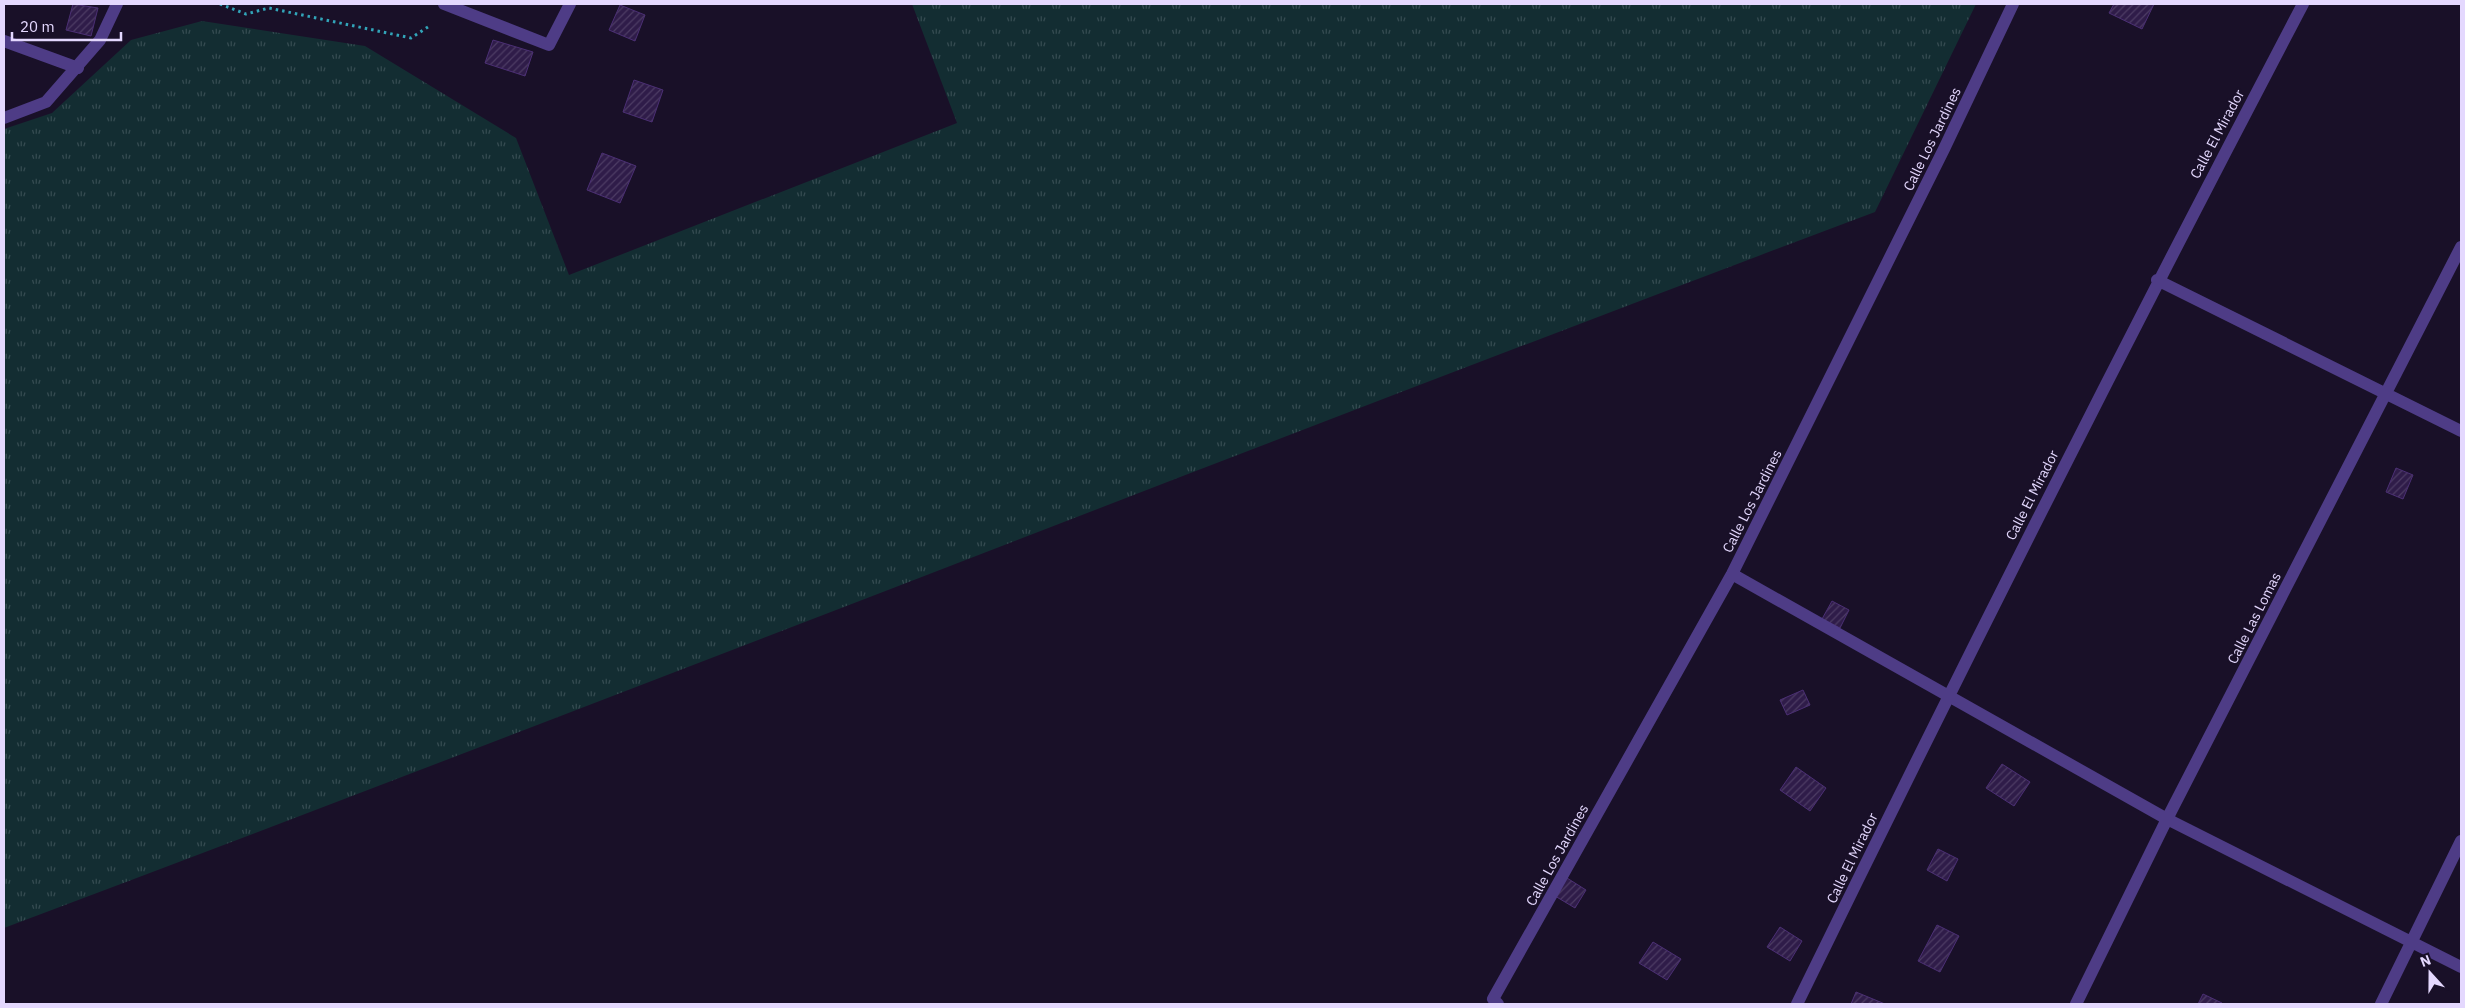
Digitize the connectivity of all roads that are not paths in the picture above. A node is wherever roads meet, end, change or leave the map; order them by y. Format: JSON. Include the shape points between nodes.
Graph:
{"nodes":[{"id":1,"x":117,"y":4,"type":"edge"},
{"id":2,"x":444,"y":4,"type":"edge"},
{"id":3,"x":570,"y":4,"type":"edge"},
{"id":4,"x":2013,"y":4,"type":"edge"},
{"id":5,"x":2303,"y":4,"type":"edge"},
{"id":6,"x":4,"y":42,"type":"edge"},
{"id":7,"x":78,"y":68,"type":"junction"},
{"id":8,"x":4,"y":118,"type":"edge"},
{"id":9,"x":2461,"y":248,"type":"edge"},
{"id":10,"x":2157,"y":280,"type":"junction"},
{"id":11,"x":2386,"y":394,"type":"junction"},
{"id":12,"x":2461,"y":431,"type":"edge"},
{"id":13,"x":1732,"y":574,"type":"junction"},
{"id":14,"x":1947,"y":697,"type":"junction"},
{"id":15,"x":2167,"y":819,"type":"junction"},
{"id":16,"x":2461,"y":841,"type":"edge"},
{"id":17,"x":2412,"y":943,"type":"junction"},
{"id":18,"x":2461,"y":967,"type":"edge"},
{"id":19,"x":1495,"y":1002,"type":"edge"},
{"id":20,"x":1797,"y":1004,"type":"edge"},
{"id":21,"x":2076,"y":1004,"type":"edge"},
{"id":22,"x":2381,"y":1004,"type":"edge"}],
"edges":[{"from":1,"to":7,"type":"street","via":[[100,40]]},
{"from":2,"to":3,"type":"street","via":[[549,45]]},
{"from":4,"to":13,"type":"street","name":"Calle Los Jardines"},
{"from":5,"to":10,"type":"street","name":"Calle El Mirador"},
{"from":6,"to":7,"type":"street"},
{"from":7,"to":8,"type":"street","via":[[46,102]]},
{"from":9,"to":11,"type":"street","name":"Calle Las Lomas"},
{"from":10,"to":11,"type":"street"},
{"from":10,"to":14,"type":"street","name":"Calle El Mirador"},
{"from":11,"to":12,"type":"street"},
{"from":11,"to":15,"type":"street","name":"Calle Las Lomas"},
{"from":13,"to":14,"type":"street"},
{"from":13,"to":19,"type":"street","name":"Calle Los Jardines"},
{"from":14,"to":15,"type":"street"},
{"from":14,"to":20,"type":"street","name":"Calle El Mirador"},
{"from":15,"to":17,"type":"street"},
{"from":15,"to":21,"type":"street","name":"Calle Las Lomas"},
{"from":16,"to":17,"type":"street"},
{"from":17,"to":18,"type":"street"},
{"from":17,"to":22,"type":"street"}]}
